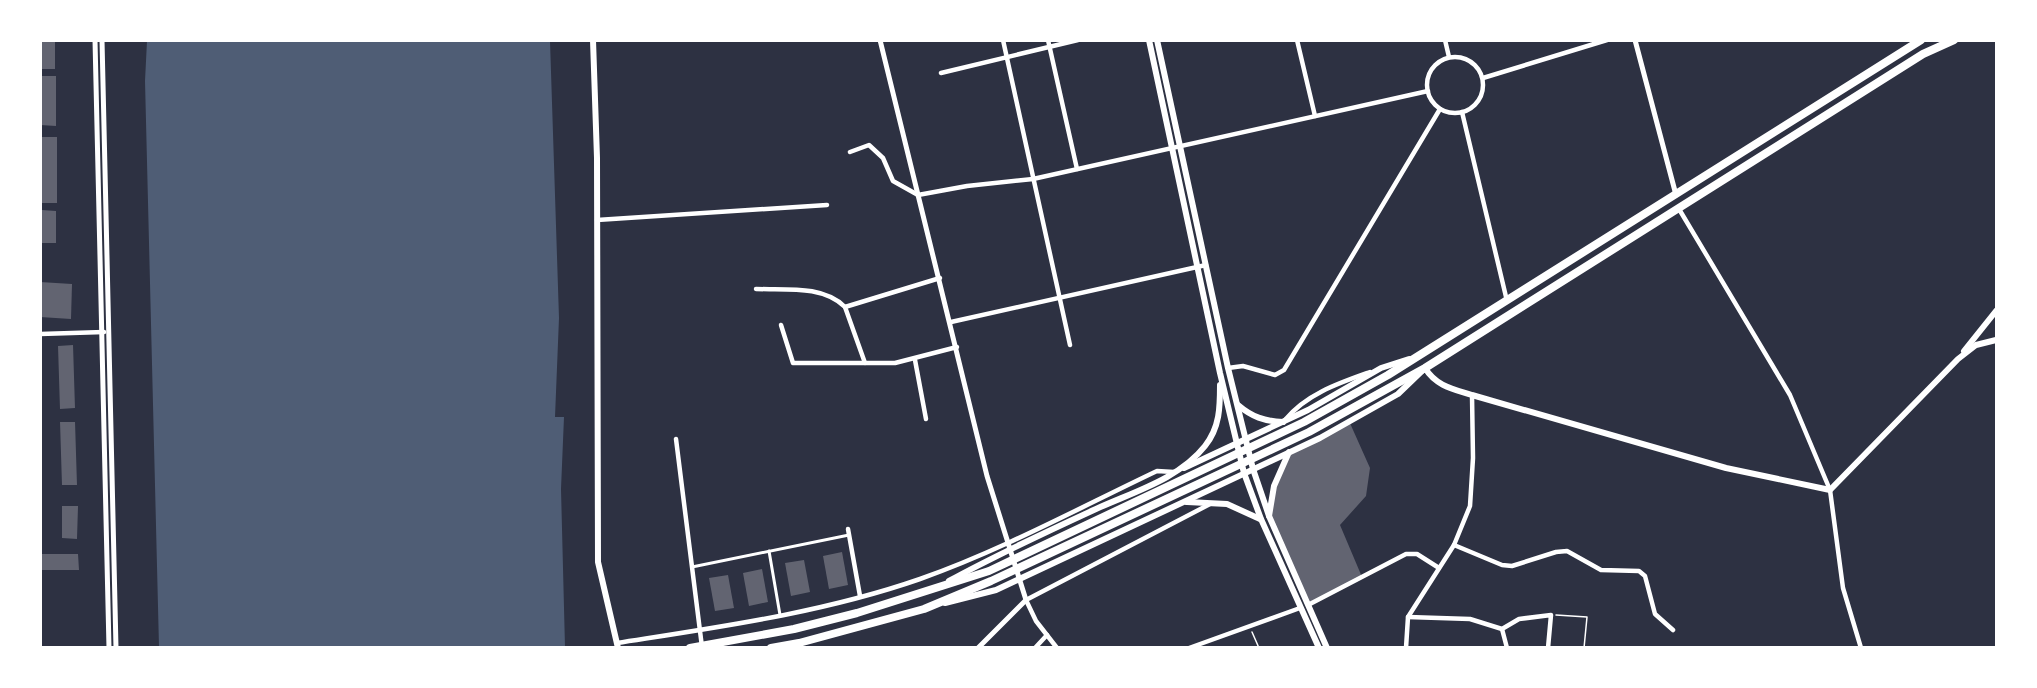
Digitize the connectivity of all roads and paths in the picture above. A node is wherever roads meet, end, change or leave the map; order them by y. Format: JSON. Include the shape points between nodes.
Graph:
{"nodes":[{"id":1,"x":96,"y":40,"type":"edge"},
{"id":2,"x":102,"y":40,"type":"edge"},
{"id":3,"x":593,"y":40,"type":"edge"},
{"id":4,"x":880,"y":40,"type":"edge"},
{"id":5,"x":1003,"y":40,"type":"edge"},
{"id":6,"x":1048,"y":40,"type":"edge"},
{"id":7,"x":1078,"y":40,"type":"edge"},
{"id":8,"x":1149,"y":40,"type":"edge"},
{"id":9,"x":1157,"y":40,"type":"edge"},
{"id":10,"x":1297,"y":40,"type":"edge"},
{"id":11,"x":1445,"y":40,"type":"edge"},
{"id":12,"x":1607,"y":40,"type":"edge"},
{"id":13,"x":1635,"y":40,"type":"edge"},
{"id":14,"x":1954,"y":40,"type":"edge"},
{"id":15,"x":1918,"y":42,"type":"edge"},
{"id":16,"x":1050,"y":47,"type":"junction"},
{"id":17,"x":1923,"y":54,"type":"junction"},
{"id":18,"x":1006,"y":57,"type":"junction"},
{"id":19,"x":1449,"y":57,"type":"junction"},
{"id":20,"x":940,"y":73,"type":"dead end"},
{"id":21,"x":1483,"y":78,"type":"junction"},
{"id":22,"x":1428,"y":91,"type":"junction"},
{"id":23,"x":1440,"y":109,"type":"junction"},
{"id":24,"x":1462,"y":112,"type":"junction"},
{"id":25,"x":1315,"y":116,"type":"junction"},
{"id":26,"x":1180,"y":146,"type":"junction"},
{"id":27,"x":1172,"y":148,"type":"junction"},
{"id":28,"x":850,"y":152,"type":"dead end"},
{"id":29,"x":1077,"y":170,"type":"junction"},
{"id":30,"x":1033,"y":179,"type":"junction"},
{"id":31,"x":918,"y":195,"type":"junction"},
{"id":32,"x":1676,"y":195,"type":"junction"},
{"id":33,"x":826,"y":205,"type":"dead end"},
{"id":34,"x":1679,"y":209,"type":"junction"},
{"id":35,"x":597,"y":220,"type":"junction"},
{"id":36,"x":1206,"y":265,"type":"junction"},
{"id":37,"x":1197,"y":267,"type":"junction"},
{"id":38,"x":940,"y":278,"type":"junction"},
{"id":39,"x":756,"y":289,"type":"dead end"},
{"id":40,"x":1059,"y":298,"type":"junction"},
{"id":41,"x":1507,"y":301,"type":"junction"},
{"id":42,"x":845,"y":308,"type":"junction"},
{"id":43,"x":1996,"y":311,"type":"edge"},
{"id":44,"x":951,"y":322,"type":"junction"},
{"id":45,"x":781,"y":325,"type":"dead end"},
{"id":46,"x":105,"y":332,"type":"junction"},
{"id":47,"x":40,"y":334,"type":"edge"},
{"id":48,"x":1996,"y":340,"type":"edge"},
{"id":49,"x":1070,"y":345,"type":"dead end"},
{"id":50,"x":957,"y":347,"type":"junction"},
{"id":51,"x":1418,"y":356,"type":"junction"},
{"id":52,"x":1958,"y":359,"type":"junction"},
{"id":53,"x":915,"y":360,"type":"junction"},
{"id":54,"x":865,"y":363,"type":"junction"},
{"id":55,"x":1228,"y":368,"type":"junction"},
{"id":56,"x":1425,"y":368,"type":"junction"},
{"id":57,"x":1220,"y":373,"type":"junction"},
{"id":58,"x":1472,"y":395,"type":"junction"},
{"id":59,"x":1237,"y":404,"type":"junction"},
{"id":60,"x":927,"y":419,"type":"dead end"},
{"id":61,"x":1283,"y":422,"type":"junction"},
{"id":62,"x":676,"y":439,"type":"dead end"},
{"id":63,"x":1246,"y":439,"type":"junction"},
{"id":64,"x":1237,"y":444,"type":"junction"},
{"id":65,"x":1289,"y":452,"type":"junction"},
{"id":66,"x":1253,"y":469,"type":"junction"},
{"id":67,"x":1177,"y":472,"type":"junction"},
{"id":68,"x":1244,"y":473,"type":"junction"},
{"id":69,"x":1830,"y":490,"type":"junction"},
{"id":70,"x":1186,"y":501,"type":"junction"},
{"id":71,"x":1212,"y":503,"type":"junction"},
{"id":72,"x":1269,"y":516,"type":"junction"},
{"id":73,"x":1261,"y":519,"type":"junction"},
{"id":74,"x":848,"y":532,"type":"joint"},
{"id":75,"x":1008,"y":542,"type":"junction"},
{"id":76,"x":1454,"y":545,"type":"junction"},
{"id":77,"x":769,"y":551,"type":"junction"},
{"id":78,"x":692,"y":567,"type":"junction"},
{"id":79,"x":1439,"y":568,"type":"junction"},
{"id":80,"x":930,"y":592,"type":"junction"},
{"id":81,"x":860,"y":596,"type":"junction"},
{"id":82,"x":1026,"y":600,"type":"junction"},
{"id":83,"x":1308,"y":605,"type":"junction"},
{"id":84,"x":1300,"y":608,"type":"junction"},
{"id":85,"x":924,"y":609,"type":"junction"},
{"id":86,"x":1551,"y":615,"type":"junction"},
{"id":87,"x":780,"y":616,"type":"junction"},
{"id":88,"x":1408,"y":617,"type":"junction"},
{"id":89,"x":1249,"y":626,"type":"junction"},
{"id":90,"x":1502,"y":629,"type":"junction"},
{"id":91,"x":699,"y":630,"type":"junction"},
{"id":92,"x":1673,"y":630,"type":"dead end"},
{"id":93,"x":1047,"y":635,"type":"junction"},
{"id":94,"x":617,"y":645,"type":"edge"},
{"id":95,"x":109,"y":648,"type":"edge"},
{"id":96,"x":116,"y":648,"type":"edge"},
{"id":97,"x":690,"y":648,"type":"edge"},
{"id":98,"x":702,"y":648,"type":"edge"},
{"id":99,"x":771,"y":648,"type":"edge"},
{"id":100,"x":978,"y":648,"type":"edge"},
{"id":101,"x":1035,"y":648,"type":"edge"},
{"id":102,"x":1057,"y":648,"type":"edge"},
{"id":103,"x":1189,"y":648,"type":"edge"},
{"id":104,"x":1259,"y":648,"type":"edge"},
{"id":105,"x":1319,"y":648,"type":"edge"},
{"id":106,"x":1327,"y":648,"type":"edge"},
{"id":107,"x":1406,"y":648,"type":"edge"},
{"id":108,"x":1508,"y":648,"type":"edge"},
{"id":109,"x":1548,"y":648,"type":"edge"},
{"id":110,"x":1584,"y":648,"type":"edge"},
{"id":111,"x":1861,"y":648,"type":"edge"}],
"edges":[{"from":1,"to":46,"type":"street"},
{"from":2,"to":46,"type":"street"},
{"from":3,"to":35,"type":"main road"},
{"from":4,"to":31,"type":"street"},
{"from":5,"to":18,"type":"street"},
{"from":6,"to":16,"type":"street"},
{"from":7,"to":16,"type":"street"},
{"from":8,"to":27,"type":"main road"},
{"from":9,"to":26,"type":"main road"},
{"from":10,"to":25,"type":"street"},
{"from":11,"to":19,"type":"street"},
{"from":12,"to":21,"type":"street"},
{"from":13,"to":32,"type":"street"},
{"from":14,"to":17,"type":"highway"},
{"from":15,"to":17,"type":"main road"},
{"from":15,"to":32,"type":"highway"},
{"from":16,"to":18,"type":"street"},
{"from":16,"to":29,"type":"street"},
{"from":17,"to":34,"type":"highway"},
{"from":18,"to":20,"type":"street"},
{"from":18,"to":30,"type":"street"},
{"from":19,"to":21,"type":"street","via":[[1458,56],[1474,63]]},
{"from":19,"to":22,"type":"street","via":[[1429,73]]},
{"from":21,"to":24,"type":"street","via":[[1481,96]]},
{"from":22,"to":23,"type":"street"},
{"from":22,"to":25,"type":"street"},
{"from":23,"to":24,"type":"street"},
{"from":23,"to":55,"type":"street","via":[[1284,370],[1275,375],[1243,366]]},
{"from":24,"to":41,"type":"street"},
{"from":25,"to":26,"type":"street"},
{"from":26,"to":27,"type":"street"},
{"from":26,"to":36,"type":"main road"},
{"from":27,"to":29,"type":"street"},
{"from":27,"to":37,"type":"main road"},
{"from":28,"to":31,"type":"street","via":[[869,146],[883,158],[893,181]]},
{"from":29,"to":30,"type":"street"},
{"from":30,"to":31,"type":"street"},
{"from":30,"to":40,"type":"street"},
{"from":31,"to":38,"type":"street"},
{"from":32,"to":41,"type":"highway"},
{"from":33,"to":35,"type":"street"},
{"from":34,"to":56,"type":"highway"},
{"from":34,"to":69,"type":"street","via":[[1790,395]]},
{"from":35,"to":94,"type":"main road","via":[[598,562]]},
{"from":36,"to":37,"type":"street"},
{"from":36,"to":55,"type":"main road"},
{"from":37,"to":40,"type":"street"},
{"from":37,"to":57,"type":"main road"},
{"from":38,"to":42,"type":"street"},
{"from":38,"to":44,"type":"street"},
{"from":39,"to":42,"type":"street","via":[[806,290],[835,297]]},
{"from":40,"to":44,"type":"street"},
{"from":40,"to":49,"type":"street"},
{"from":41,"to":51,"type":"highway"},
{"from":42,"to":54,"type":"street"},
{"from":43,"to":52,"type":"main road"},
{"from":44,"to":50,"type":"street"},
{"from":45,"to":54,"type":"street","via":[[793,363]]},
{"from":46,"to":47,"type":"street"},
{"from":46,"to":95,"type":"street"},
{"from":46,"to":96,"type":"street"},
{"from":48,"to":52,"type":"main road","via":[[1976,345]]},
{"from":50,"to":53,"type":"street"},
{"from":50,"to":75,"type":"street","via":[[987,476]]},
{"from":51,"to":61,"type":"main road","via":[[1381,368]]},
{"from":51,"to":80,"type":"highway","via":[[1304,422],[989,571]]},
{"from":52,"to":69,"type":"main road"},
{"from":53,"to":54,"type":"street"},
{"from":53,"to":60,"type":"street"},
{"from":55,"to":59,"type":"main road"},
{"from":56,"to":58,"type":"main road","via":[[1431,379]]},
{"from":56,"to":65,"type":"main road","via":[[1398,394]]},
{"from":56,"to":85,"type":"highway","via":[[1309,432]]},
{"from":57,"to":64,"type":"main road"},
{"from":57,"to":67,"type":"main road","via":[[1220,411],[1215,429],[1205,446]]},
{"from":58,"to":69,"type":"main road","via":[[1726,468]]},
{"from":58,"to":76,"type":"street","via":[[1472,494]]},
{"from":59,"to":61,"type":"main road","via":[[1265,421]]},
{"from":59,"to":63,"type":"main road"},
{"from":61,"to":63,"type":"main road"},
{"from":62,"to":78,"type":"street"},
{"from":63,"to":64,"type":"main road"},
{"from":63,"to":66,"type":"main road"},
{"from":64,"to":67,"type":"main road"},
{"from":64,"to":68,"type":"main road"},
{"from":65,"to":66,"type":"main road"},
{"from":65,"to":72,"type":"main road","via":[[1274,486]]},
{"from":66,"to":68,"type":"main road"},
{"from":66,"to":72,"type":"main road"},
{"from":67,"to":75,"type":"street","via":[[1157,471]]},
{"from":67,"to":80,"type":"main road","via":[[986,560]]},
{"from":68,"to":70,"type":"main road"},
{"from":68,"to":73,"type":"main road"},
{"from":69,"to":111,"type":"street","via":[[1844,588]]},
{"from":70,"to":71,"type":"main road"},
{"from":70,"to":85,"type":"main road","via":[[996,590]]},
{"from":71,"to":73,"type":"main road","via":[[1241,508]]},
{"from":71,"to":82,"type":"street"},
{"from":72,"to":83,"type":"main road"},
{"from":73,"to":84,"type":"main road"},
{"from":74,"to":77,"type":"street"},
{"from":74,"to":81,"type":"street"},
{"from":75,"to":81,"type":"street","via":[[920,579]]},
{"from":75,"to":82,"type":"street"},
{"from":76,"to":79,"type":"street"},
{"from":76,"to":92,"type":"street","via":[[1502,566],[1567,551],[1601,570],[1639,571],[1645,576],[1655,614]]},
{"from":77,"to":78,"type":"street"},
{"from":77,"to":87,"type":"street"},
{"from":78,"to":91,"type":"street"},
{"from":79,"to":83,"type":"street","via":[[1417,554],[1406,554]]},
{"from":79,"to":88,"type":"street"},
{"from":80,"to":97,"type":"highway","via":[[794,629]]},
{"from":81,"to":87,"type":"street"},
{"from":82,"to":93,"type":"street"},
{"from":82,"to":100,"type":"street"},
{"from":83,"to":106,"type":"main road"},
{"from":84,"to":89,"type":"street"},
{"from":84,"to":105,"type":"main road"},
{"from":85,"to":99,"type":"highway"},
{"from":86,"to":90,"type":"street","via":[[1519,619]]},
{"from":86,"to":109,"type":"street"},
{"from":86,"to":110,"type":"path","via":[[1587,617]]},
{"from":87,"to":91,"type":"street"},
{"from":88,"to":90,"type":"street","via":[[1470,619]]},
{"from":88,"to":107,"type":"street"},
{"from":89,"to":103,"type":"street"},
{"from":89,"to":104,"type":"path"},
{"from":90,"to":108,"type":"street"},
{"from":91,"to":94,"type":"street"},
{"from":91,"to":98,"type":"street"},
{"from":93,"to":101,"type":"street"},
{"from":93,"to":102,"type":"street"}]}
